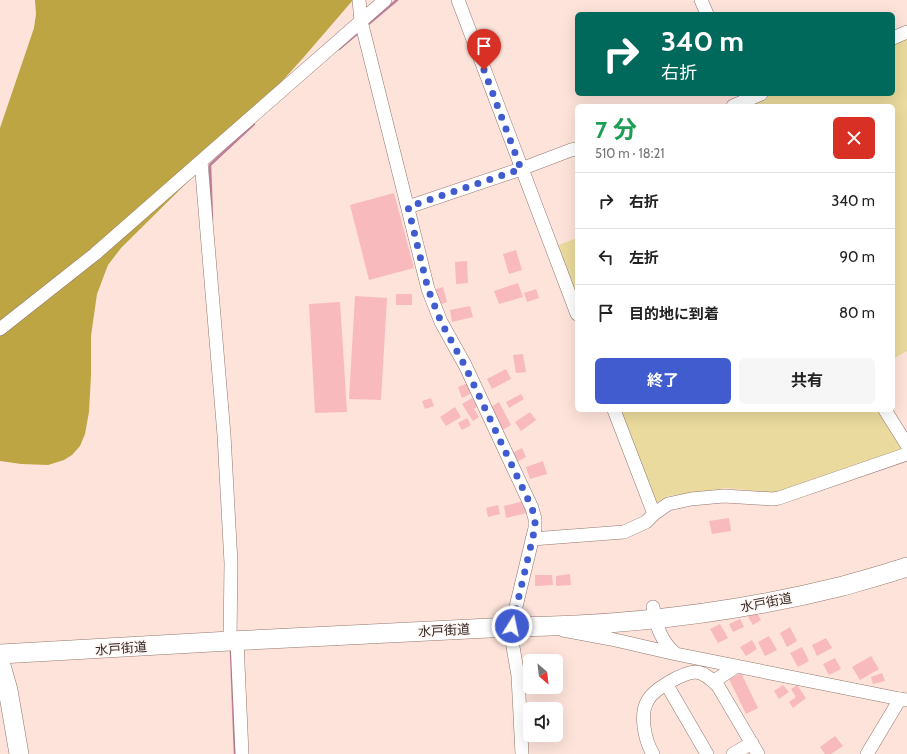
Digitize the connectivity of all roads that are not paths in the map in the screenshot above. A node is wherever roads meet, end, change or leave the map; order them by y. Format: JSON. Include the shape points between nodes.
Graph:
{"nodes":[{"id":1,"x":359,"y":0,"type":"edge"},
{"id":2,"x":385,"y":0,"type":"edge"},
{"id":3,"x":458,"y":0,"type":"edge"},
{"id":4,"x":701,"y":0,"type":"edge"},
{"id":5,"x":706,"y":12,"type":"edge"},
{"id":6,"x":361,"y":21,"type":"junction"},
{"id":7,"x":907,"y":32,"type":"edge"},
{"id":8,"x":895,"y":37,"type":"edge"},
{"id":9,"x":756,"y":96,"type":"edge"},
{"id":10,"x":742,"y":102,"type":"edge"},
{"id":11,"x":575,"y":149,"type":"edge"},
{"id":12,"x":201,"y":161,"type":"junction"},
{"id":13,"x":521,"y":169,"type":"junction"},
{"id":14,"x":408,"y":207,"type":"junction"},
{"id":15,"x":575,"y":309,"type":"edge"},
{"id":16,"x":0,"y":329,"type":"edge"},
{"id":17,"x":615,"y":412,"type":"edge"},
{"id":18,"x":886,"y":412,"type":"edge"},
{"id":19,"x":907,"y":445,"type":"edge"},
{"id":20,"x":907,"y":454,"type":"edge"},
{"id":21,"x":654,"y":514,"type":"junction"},
{"id":22,"x":532,"y":539,"type":"junction"},
{"id":23,"x":907,"y":555,"type":"edge"},
{"id":24,"x":907,"y":567,"type":"edge"},
{"id":25,"x":654,"y":613,"type":"junction"},
{"id":26,"x":513,"y":621,"type":"junction"},
{"id":27,"x":545,"y":626,"type":"junction"},
{"id":28,"x":232,"y":637,"type":"junction"},
{"id":29,"x":0,"y":642,"type":"edge"},
{"id":30,"x":0,"y":654,"type":"edge"},
{"id":31,"x":676,"y":654,"type":"junction"},
{"id":32,"x":0,"y":662,"type":"edge"},
{"id":33,"x":738,"y":666,"type":"junction"},
{"id":34,"x":714,"y":681,"type":"junction"},
{"id":35,"x":667,"y":684,"type":"junction"},
{"id":36,"x":4,"y":692,"type":"edge"},
{"id":37,"x":903,"y":700,"type":"edge"},
{"id":38,"x":755,"y":749,"type":"edge"},
{"id":39,"x":19,"y":754,"type":"edge"},
{"id":40,"x":242,"y":754,"type":"edge"},
{"id":41,"x":522,"y":754,"type":"edge"},
{"id":42,"x":653,"y":754,"type":"edge"},
{"id":43,"x":707,"y":754,"type":"edge"},
{"id":44,"x":732,"y":754,"type":"edge"},
{"id":45,"x":867,"y":754,"type":"edge"}],
"edges":[{"from":1,"to":6,"type":"street"},
{"from":2,"to":6,"type":"street"},
{"from":3,"to":13,"type":"street"},
{"from":4,"to":5,"type":"street"},
{"from":6,"to":12,"type":"street"},
{"from":6,"to":14,"type":"street"},
{"from":7,"to":8,"type":"street"},
{"from":9,"to":10,"type":"street"},
{"from":11,"to":13,"type":"street"},
{"from":12,"to":16,"type":"street","via":[[94,254]]},
{"from":12,"to":28,"type":"street","via":[[224,435]]},
{"from":13,"to":14,"type":"street"},
{"from":13,"to":15,"type":"street"},
{"from":14,"to":22,"type":"street","via":[[428,289],[441,322],[465,366],[532,508],[535,523]]},
{"from":17,"to":21,"type":"street"},
{"from":18,"to":19,"type":"street"},
{"from":20,"to":21,"type":"street","via":[[779,498],[724,496],[692,499],[668,504]]},
{"from":21,"to":22,"type":"street","via":[[646,522],[624,532]]},
{"from":22,"to":26,"type":"street"},
{"from":23,"to":25,"type":"highway","name":"水戸街道","via":[[791,586]]},
{"from":24,"to":25,"type":"highway","name":"水戸街道","via":[[843,586],[731,608]]},
{"from":25,"to":26,"type":"highway","name":"水戸街道","via":[[634,610]]},
{"from":25,"to":27,"type":"highway","name":"水戸街道"},
{"from":25,"to":31,"type":"street","via":[[663,640]]},
{"from":26,"to":27,"type":"highway","name":"水戸街道"},
{"from":26,"to":28,"type":"highway","name":"水戸街道"},
{"from":26,"to":41,"type":"street","via":[[511,643],[518,676]]},
{"from":27,"to":31,"type":"street"},
{"from":28,"to":29,"type":"highway","name":"水戸街道"},
{"from":28,"to":30,"type":"highway","name":"水戸街道"},
{"from":28,"to":40,"type":"street"},
{"from":31,"to":33,"type":"street"},
{"from":32,"to":36,"type":"highway"},
{"from":33,"to":34,"type":"street"},
{"from":33,"to":37,"type":"street"},
{"from":34,"to":35,"type":"street","via":[[696,672]]},
{"from":34,"to":38,"type":"street"},
{"from":35,"to":42,"type":"street","via":[[647,701],[643,716],[645,734]]},
{"from":35,"to":43,"type":"street"},
{"from":36,"to":39,"type":"highway"},
{"from":37,"to":45,"type":"street"},
{"from":38,"to":44,"type":"street"}]}
